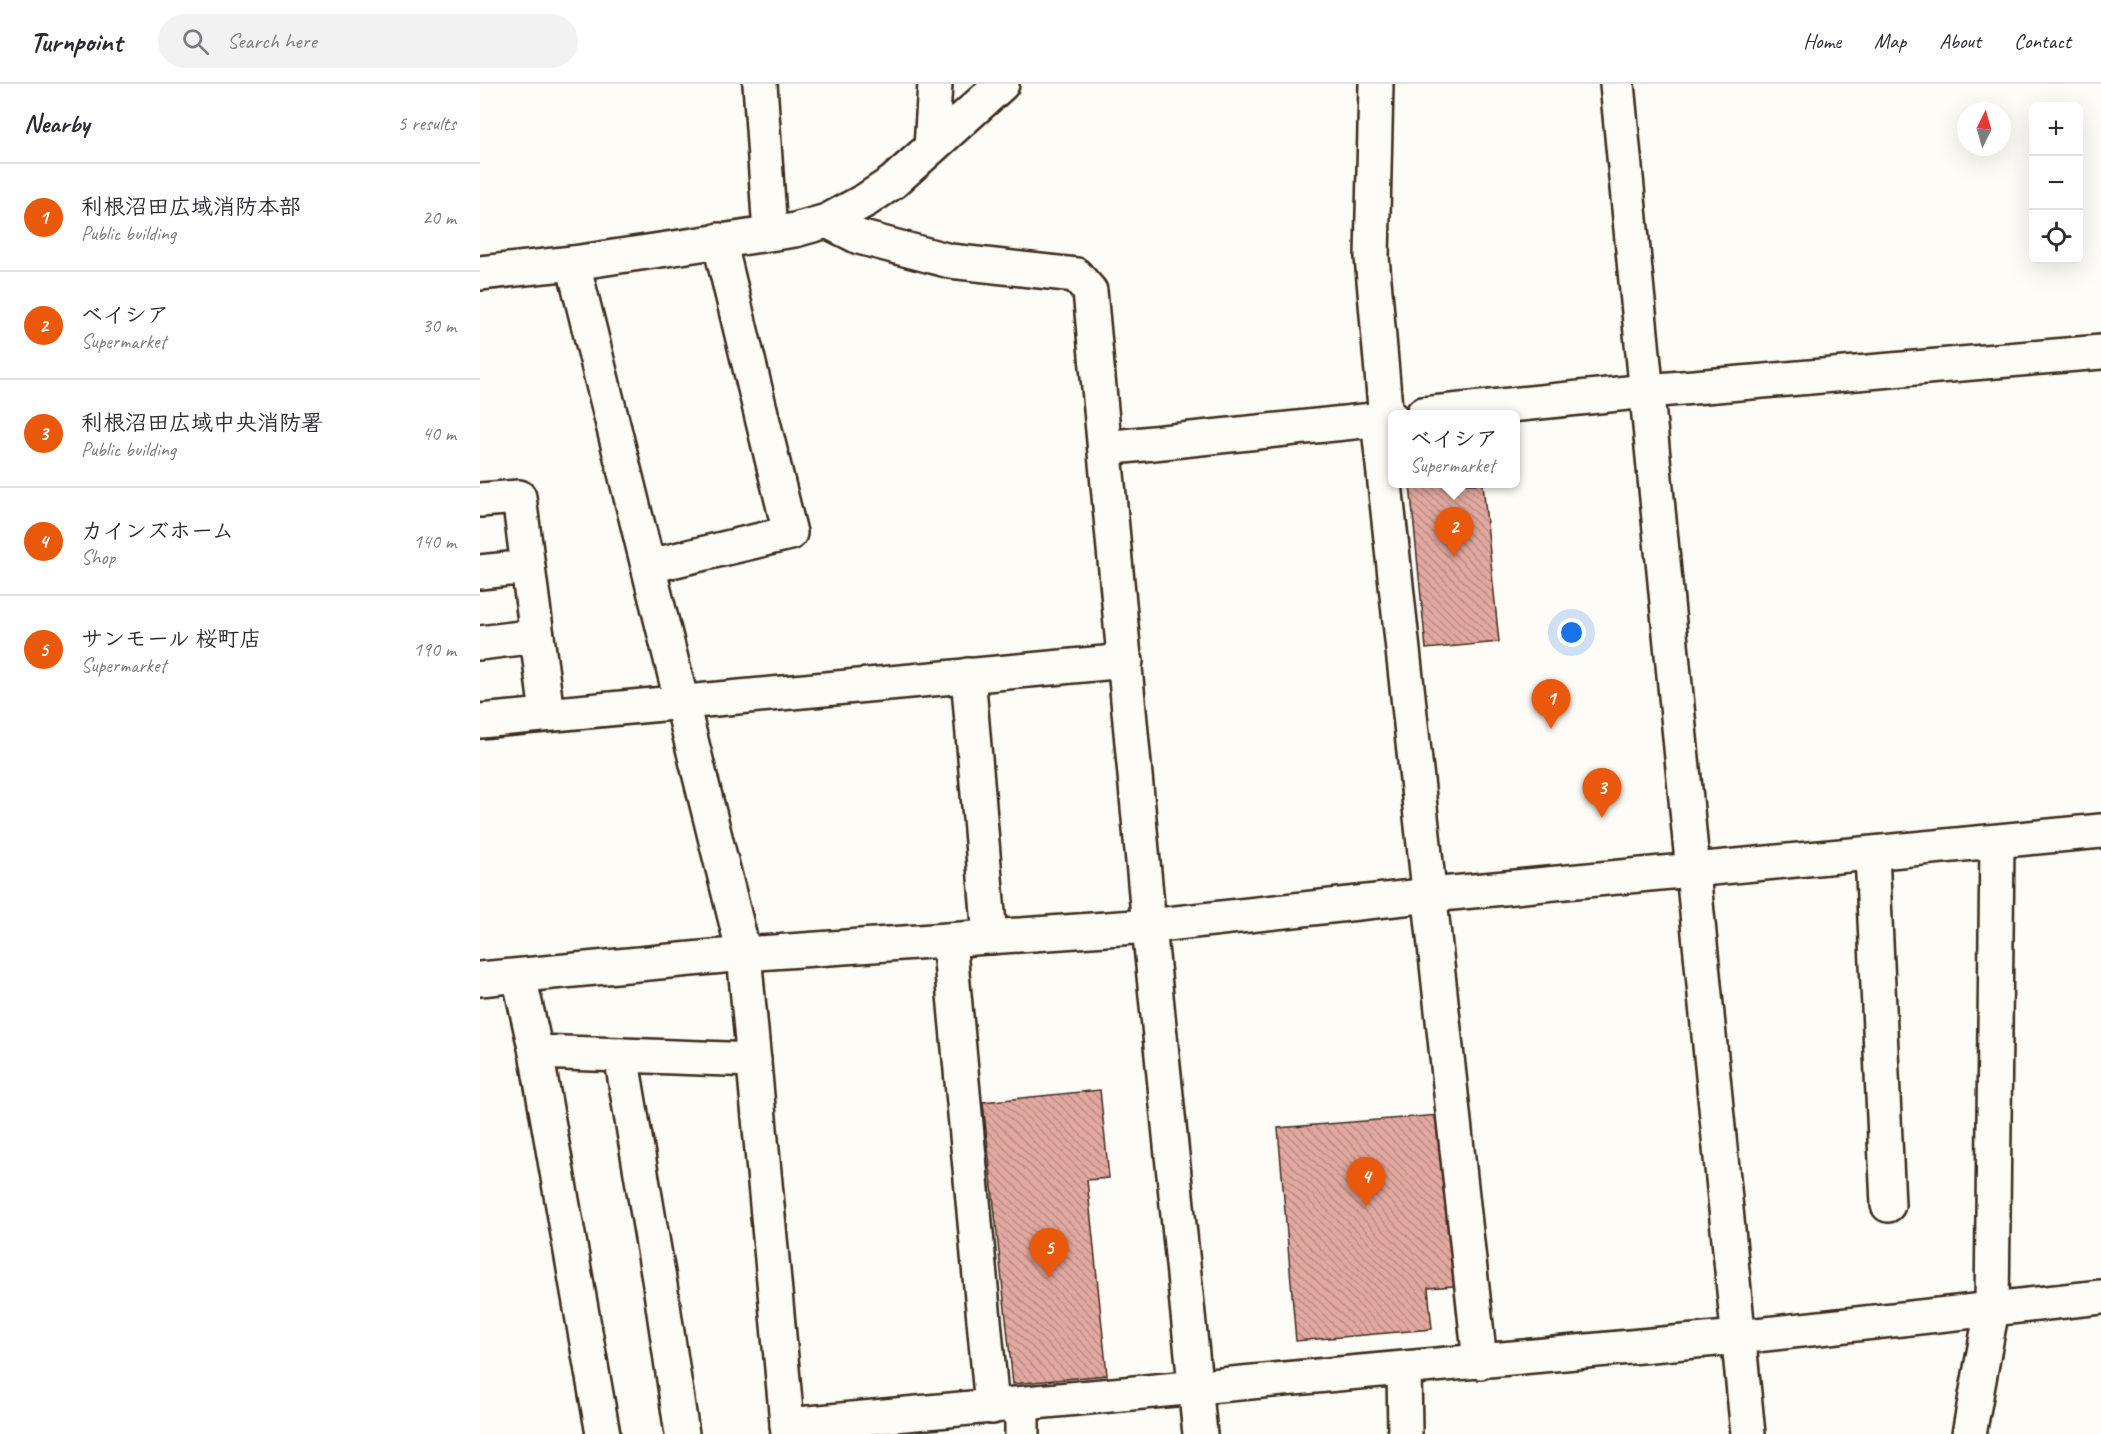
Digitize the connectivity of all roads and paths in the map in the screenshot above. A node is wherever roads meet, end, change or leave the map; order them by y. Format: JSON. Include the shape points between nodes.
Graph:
{"nodes":[{"id":1,"x":760,"y":84,"type":"edge"},
{"id":2,"x":935,"y":84,"type":"edge"},
{"id":3,"x":1002,"y":84,"type":"edge"},
{"id":4,"x":1376,"y":84,"type":"edge"},
{"id":5,"x":1617,"y":84,"type":"edge"},
{"id":6,"x":931,"y":147,"type":"junction"},
{"id":7,"x":827,"y":222,"type":"junction"},
{"id":8,"x":770,"y":233,"type":"junction"},
{"id":9,"x":719,"y":240,"type":"junction"},
{"id":10,"x":573,"y":262,"type":"junction"},
{"id":11,"x":480,"y":273,"type":"edge"},
{"id":12,"x":2101,"y":352,"type":"edge"},
{"id":13,"x":1647,"y":391,"type":"junction"},
{"id":14,"x":1462,"y":410,"type":"edge"},
{"id":15,"x":1385,"y":419,"type":"edge"},
{"id":16,"x":1105,"y":448,"type":"junction"},
{"id":17,"x":1388,"y":450,"type":"edge"},
{"id":18,"x":1392,"y":488,"type":"edge"},
{"id":19,"x":480,"y":500,"type":"edge"},
{"id":20,"x":650,"y":566,"type":"junction"},
{"id":21,"x":528,"y":567,"type":"junction"},
{"id":22,"x":480,"y":572,"type":"edge"},
{"id":23,"x":537,"y":636,"type":"junction"},
{"id":24,"x":480,"y":643,"type":"edge"},
{"id":25,"x":1126,"y":661,"type":"junction"},
{"id":26,"x":968,"y":675,"type":"junction"},
{"id":27,"x":683,"y":702,"type":"junction"},
{"id":28,"x":547,"y":714,"type":"junction"},
{"id":29,"x":480,"y":721,"type":"edge"},
{"id":30,"x":2101,"y":831,"type":"edge"},
{"id":31,"x":1997,"y":842,"type":"junction"},
{"id":32,"x":1872,"y":854,"type":"junction"},
{"id":33,"x":1693,"y":872,"type":"junction"},
{"id":34,"x":1431,"y":895,"type":"junction"},
{"id":35,"x":1149,"y":926,"type":"junction"},
{"id":36,"x":990,"y":937,"type":"junction"},
{"id":37,"x":949,"y":940,"type":"junction"},
{"id":38,"x":744,"y":954,"type":"junction"},
{"id":39,"x":519,"y":976,"type":"junction"},
{"id":40,"x":480,"y":979,"type":"edge"},
{"id":41,"x":536,"y":1052,"type":"junction"},
{"id":42,"x":621,"y":1055,"type":"junction"},
{"id":43,"x":754,"y":1060,"type":"junction"},
{"id":44,"x":1888,"y":1205,"type":"dead end"},
{"id":45,"x":2101,"y":1297,"type":"edge"},
{"id":46,"x":1992,"y":1309,"type":"junction"},
{"id":47,"x":1738,"y":1337,"type":"junction"},
{"id":48,"x":1480,"y":1362,"type":"junction"},
{"id":49,"x":1404,"y":1369,"type":"junction"},
{"id":50,"x":1196,"y":1387,"type":"junction"},
{"id":51,"x":1012,"y":1415,"type":"edge"},
{"id":52,"x":788,"y":1429,"type":"edge"},
{"id":53,"x":603,"y":1434,"type":"edge"},
{"id":54,"x":682,"y":1434,"type":"edge"},
{"id":55,"x":1200,"y":1434,"type":"edge"},
{"id":56,"x":1405,"y":1434,"type":"edge"},
{"id":57,"x":1748,"y":1434,"type":"edge"},
{"id":58,"x":1969,"y":1434,"type":"edge"}],
"edges":[{"from":1,"to":8,"type":"street"},
{"from":2,"to":6,"type":"street"},
{"from":3,"to":6,"type":"street"},
{"from":4,"to":15,"type":"street","via":[[1372,257]]},
{"from":5,"to":13,"type":"street"},
{"from":6,"to":7,"type":"street","via":[[893,182]]},
{"from":7,"to":8,"type":"street"},
{"from":7,"to":16,"type":"street","via":[[859,237],[950,261],[1076,275],[1090,291]]},
{"from":8,"to":9,"type":"street"},
{"from":9,"to":10,"type":"street"},
{"from":9,"to":20,"type":"street","via":[[790,533]]},
{"from":10,"to":11,"type":"street"},
{"from":10,"to":20,"type":"street"},
{"from":12,"to":13,"type":"street"},
{"from":13,"to":14,"type":"street"},
{"from":13,"to":33,"type":"street"},
{"from":15,"to":16,"type":"street"},
{"from":15,"to":17,"type":"street"},
{"from":16,"to":25,"type":"street"},
{"from":18,"to":34,"type":"street"},
{"from":19,"to":21,"type":"street","via":[[519,497]]},
{"from":20,"to":27,"type":"street"},
{"from":21,"to":22,"type":"street"},
{"from":21,"to":23,"type":"street"},
{"from":23,"to":24,"type":"street"},
{"from":23,"to":28,"type":"street"},
{"from":25,"to":26,"type":"street"},
{"from":25,"to":35,"type":"street"},
{"from":26,"to":27,"type":"street"},
{"from":26,"to":36,"type":"street"},
{"from":27,"to":28,"type":"street"},
{"from":27,"to":38,"type":"street"},
{"from":28,"to":29,"type":"street"},
{"from":30,"to":31,"type":"street"},
{"from":31,"to":32,"type":"street"},
{"from":31,"to":46,"type":"street"},
{"from":32,"to":33,"type":"street"},
{"from":32,"to":44,"type":"street"},
{"from":33,"to":34,"type":"street"},
{"from":33,"to":47,"type":"street"},
{"from":34,"to":35,"type":"street"},
{"from":34,"to":48,"type":"street"},
{"from":35,"to":36,"type":"street"},
{"from":35,"to":50,"type":"street"},
{"from":36,"to":37,"type":"street"},
{"from":37,"to":38,"type":"street"},
{"from":37,"to":51,"type":"street"},
{"from":38,"to":39,"type":"street"},
{"from":38,"to":43,"type":"street"},
{"from":39,"to":40,"type":"street"},
{"from":39,"to":41,"type":"street"},
{"from":41,"to":42,"type":"street"},
{"from":41,"to":53,"type":"street"},
{"from":42,"to":43,"type":"street"},
{"from":42,"to":54,"type":"street"},
{"from":43,"to":52,"type":"street"},
{"from":45,"to":46,"type":"street"},
{"from":46,"to":47,"type":"street"},
{"from":46,"to":58,"type":"street"},
{"from":47,"to":48,"type":"street"},
{"from":47,"to":57,"type":"street"},
{"from":48,"to":49,"type":"street"},
{"from":49,"to":50,"type":"street"},
{"from":49,"to":56,"type":"street"},
{"from":50,"to":51,"type":"street"},
{"from":50,"to":55,"type":"street"},
{"from":51,"to":52,"type":"street"}]}
